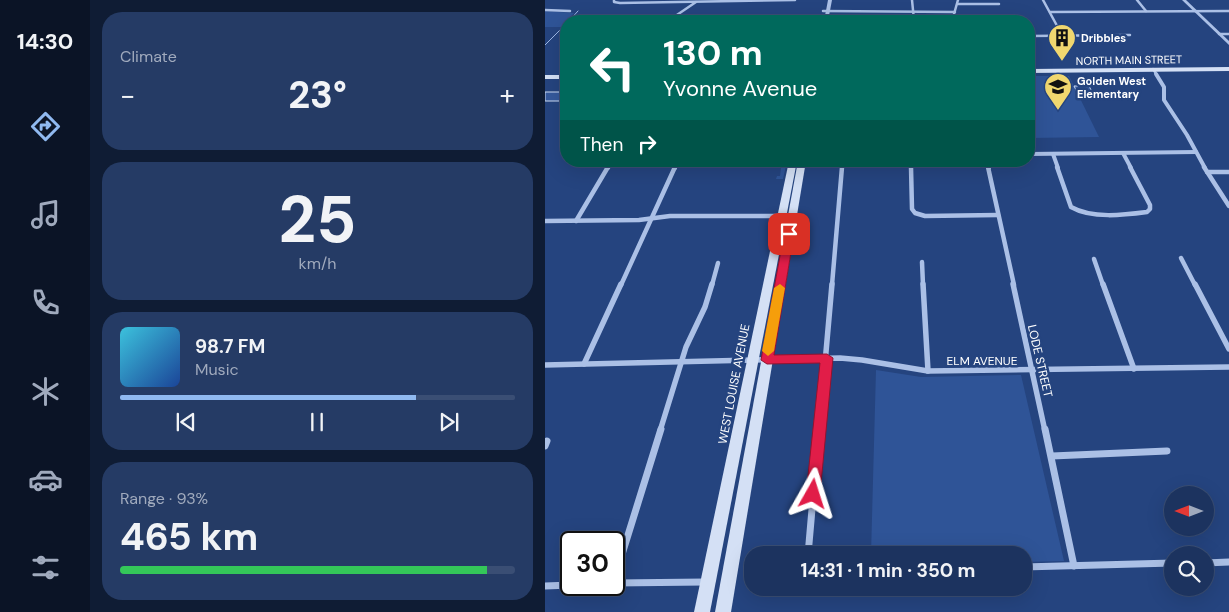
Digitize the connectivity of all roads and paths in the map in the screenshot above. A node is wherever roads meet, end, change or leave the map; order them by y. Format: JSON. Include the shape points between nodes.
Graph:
{"nodes":[{"id":1,"x":614,"y":0,"type":"edge"},
{"id":2,"x":795,"y":0,"type":"edge"},
{"id":3,"x":826,"y":0,"type":"edge"},
{"id":4,"x":830,"y":0,"type":"edge"},
{"id":5,"x":912,"y":0,"type":"edge"},
{"id":6,"x":959,"y":0,"type":"edge"},
{"id":7,"x":1043,"y":0,"type":"edge"},
{"id":8,"x":1137,"y":0,"type":"edge"},
{"id":9,"x":1185,"y":0,"type":"edge"},
{"id":10,"x":662,"y":1,"type":"edge"},
{"id":11,"x":699,"y":1,"type":"edge"},
{"id":12,"x":749,"y":1,"type":"edge"},
{"id":13,"x":958,"y":4,"type":"junction"},
{"id":14,"x":999,"y":4,"type":"dead end"},
{"id":15,"x":545,"y":10,"type":"edge"},
{"id":16,"x":570,"y":11,"type":"dead end"},
{"id":17,"x":914,"y":11,"type":"junction"},
{"id":18,"x":1146,"y":11,"type":"junction"},
{"id":19,"x":1196,"y":11,"type":"junction"},
{"id":20,"x":1229,"y":11,"type":"edge"},
{"id":21,"x":825,"y":12,"type":"junction"},
{"id":22,"x":955,"y":12,"type":"joint"},
{"id":23,"x":1049,"y":12,"type":"junction"},
{"id":24,"x":676,"y":15,"type":"edge"},
{"id":25,"x":824,"y":15,"type":"edge"},
{"id":26,"x":825,"y":15,"type":"edge"},
{"id":27,"x":914,"y":15,"type":"edge"},
{"id":28,"x":1219,"y":34,"type":"junction"},
{"id":29,"x":1229,"y":34,"type":"edge"},
{"id":30,"x":1062,"y":35,"type":"junction"},
{"id":31,"x":1130,"y":35,"type":"dead end"},
{"id":32,"x":1035,"y":36,"type":"edge"},
{"id":33,"x":1229,"y":44,"type":"edge"},
{"id":34,"x":1229,"y":68,"type":"edge"},
{"id":35,"x":1153,"y":70,"type":"junction"},
{"id":36,"x":1035,"y":71,"type":"edge"},
{"id":37,"x":545,"y":77,"type":"edge"},
{"id":38,"x":560,"y":77,"type":"edge"},
{"id":39,"x":1196,"y":152,"type":"junction"},
{"id":40,"x":1035,"y":154,"type":"edge"},
{"id":41,"x":1053,"y":154,"type":"junction"},
{"id":42,"x":1123,"y":154,"type":"junction"},
{"id":43,"x":608,"y":167,"type":"edge"},
{"id":44,"x":675,"y":167,"type":"edge"},
{"id":45,"x":792,"y":167,"type":"edge"},
{"id":46,"x":800,"y":167,"type":"edge"},
{"id":47,"x":843,"y":167,"type":"edge"},
{"id":48,"x":911,"y":167,"type":"edge"},
{"id":49,"x":988,"y":167,"type":"edge"},
{"id":50,"x":1207,"y":172,"type":"junction"},
{"id":51,"x":1229,"y":172,"type":"edge"},
{"id":52,"x":1229,"y":206,"type":"edge"},
{"id":53,"x":998,"y":215,"type":"junction"},
{"id":54,"x":787,"y":216,"type":"junction"},
{"id":55,"x":652,"y":218,"type":"junction"},
{"id":56,"x":576,"y":221,"type":"junction"},
{"id":57,"x":545,"y":222,"type":"edge"},
{"id":58,"x":1181,"y":258,"type":"dead end"},
{"id":59,"x":1094,"y":259,"type":"dead end"},
{"id":60,"x":922,"y":262,"type":"dead end"},
{"id":61,"x":718,"y":263,"type":"dead end"},
{"id":62,"x":1229,"y":349,"type":"edge"},
{"id":63,"x":827,"y":358,"type":"junction"},
{"id":64,"x":753,"y":360,"type":"junction"},
{"id":65,"x":767,"y":360,"type":"junction"},
{"id":66,"x":682,"y":362,"type":"junction"},
{"id":67,"x":585,"y":364,"type":"junction"},
{"id":68,"x":545,"y":365,"type":"edge"},
{"id":69,"x":1229,"y":367,"type":"edge"},
{"id":70,"x":1135,"y":369,"type":"junction"},
{"id":71,"x":928,"y":371,"type":"junction"},
{"id":72,"x":1032,"y":371,"type":"junction"},
{"id":73,"x":1167,"y":451,"type":"dead end"},
{"id":74,"x":1051,"y":456,"type":"junction"},
{"id":75,"x":625,"y":546,"type":"edge"},
{"id":76,"x":809,"y":546,"type":"edge"},
{"id":77,"x":1214,"y":562,"type":"edge"},
{"id":78,"x":1229,"y":562,"type":"edge"},
{"id":79,"x":1164,"y":563,"type":"edge"},
{"id":80,"x":1074,"y":566,"type":"junction"},
{"id":81,"x":1032,"y":567,"type":"edge"},
{"id":82,"x":625,"y":582,"type":"edge"},
{"id":83,"x":708,"y":582,"type":"junction"},
{"id":84,"x":560,"y":585,"type":"edge"},
{"id":85,"x":545,"y":586,"type":"edge"},
{"id":86,"x":702,"y":612,"type":"edge"},
{"id":87,"x":723,"y":612,"type":"edge"}],
"edges":[{"from":1,"to":10,"type":"street"},
{"from":2,"to":12,"type":"street"},
{"from":3,"to":21,"type":"street"},
{"from":4,"to":21,"type":"street"},
{"from":5,"to":17,"type":"street"},
{"from":6,"to":13,"type":"street"},
{"from":7,"to":23,"type":"street"},
{"from":8,"to":18,"type":"street"},
{"from":9,"to":19,"type":"street"},
{"from":10,"to":11,"type":"street"},
{"from":11,"to":12,"type":"street"},
{"from":11,"to":24,"type":"street"},
{"from":13,"to":14,"type":"street"},
{"from":13,"to":22,"type":"street"},
{"from":15,"to":16,"type":"street"},
{"from":17,"to":21,"type":"street"},
{"from":17,"to":22,"type":"street"},
{"from":17,"to":27,"type":"street"},
{"from":18,"to":19,"type":"street"},
{"from":18,"to":23,"type":"street"},
{"from":19,"to":20,"type":"street"},
{"from":19,"to":28,"type":"street"},
{"from":21,"to":25,"type":"street"},
{"from":21,"to":26,"type":"street"},
{"from":23,"to":30,"type":"street"},
{"from":28,"to":29,"type":"street"},
{"from":28,"to":33,"type":"street"},
{"from":30,"to":31,"type":"street"},
{"from":30,"to":32,"type":"street"},
{"from":34,"to":35,"type":"main road","name":"NORTH MAIN STREET"},
{"from":35,"to":36,"type":"main road","name":"NORTH MAIN STREET"},
{"from":35,"to":39,"type":"street","via":[[1164,87],[1164,100]]},
{"from":37,"to":38,"type":"main road"},
{"from":39,"to":42,"type":"street"},
{"from":39,"to":50,"type":"street"},
{"from":40,"to":41,"type":"street"},
{"from":41,"to":42,"type":"street"},
{"from":41,"to":42,"type":"street","via":[[1075,211],[1147,212],[1150,205]]},
{"from":43,"to":56,"type":"street"},
{"from":44,"to":55,"type":"street"},
{"from":45,"to":54,"type":"main road","name":"WEST LOUISE AVENUE"},
{"from":46,"to":54,"type":"main road","name":"WEST LOUISE AVENUE"},
{"from":47,"to":63,"type":"street"},
{"from":48,"to":53,"type":"street","via":[[912,209],[915,212],[925,216]]},
{"from":49,"to":53,"type":"street","name":"LODE STREET"},
{"from":50,"to":51,"type":"street"},
{"from":50,"to":52,"type":"street"},
{"from":53,"to":72,"type":"street","name":"LODE STREET"},
{"from":54,"to":55,"type":"street"},
{"from":54,"to":64,"type":"main road","name":"WEST LOUISE AVENUE"},
{"from":54,"to":65,"type":"main road","name":"WEST LOUISE AVENUE"},
{"from":55,"to":56,"type":"street"},
{"from":55,"to":67,"type":"street"},
{"from":56,"to":57,"type":"street"},
{"from":58,"to":62,"type":"street"},
{"from":59,"to":70,"type":"street"},
{"from":60,"to":71,"type":"street"},
{"from":61,"to":66,"type":"street","via":[[705,308]]},
{"from":63,"to":65,"type":"street","name":"ELM AVENUE"},
{"from":63,"to":71,"type":"street","name":"ELM AVENUE","via":[[857,358]]},
{"from":63,"to":76,"type":"street"},
{"from":64,"to":65,"type":"street","name":"ELM AVENUE"},
{"from":64,"to":66,"type":"street","name":"ELM AVENUE"},
{"from":64,"to":83,"type":"main road","name":"WEST LOUISE AVENUE"},
{"from":65,"to":87,"type":"main road","name":"WEST LOUISE AVENUE"},
{"from":66,"to":67,"type":"street","name":"ELM AVENUE"},
{"from":66,"to":75,"type":"street"},
{"from":67,"to":68,"type":"street","name":"ELM AVENUE"},
{"from":69,"to":70,"type":"street","name":"ELM AVENUE"},
{"from":70,"to":72,"type":"street","name":"ELM AVENUE"},
{"from":71,"to":72,"type":"street","name":"ELM AVENUE"},
{"from":72,"to":74,"type":"street","name":"LODE STREET"},
{"from":73,"to":74,"type":"street"},
{"from":74,"to":80,"type":"street","name":"LODE STREET"},
{"from":77,"to":78,"type":"street"},
{"from":79,"to":80,"type":"street"},
{"from":80,"to":81,"type":"street"},
{"from":82,"to":83,"type":"street"},
{"from":83,"to":86,"type":"main road","name":"WEST LOUISE AVENUE"},
{"from":84,"to":85,"type":"street"}]}
